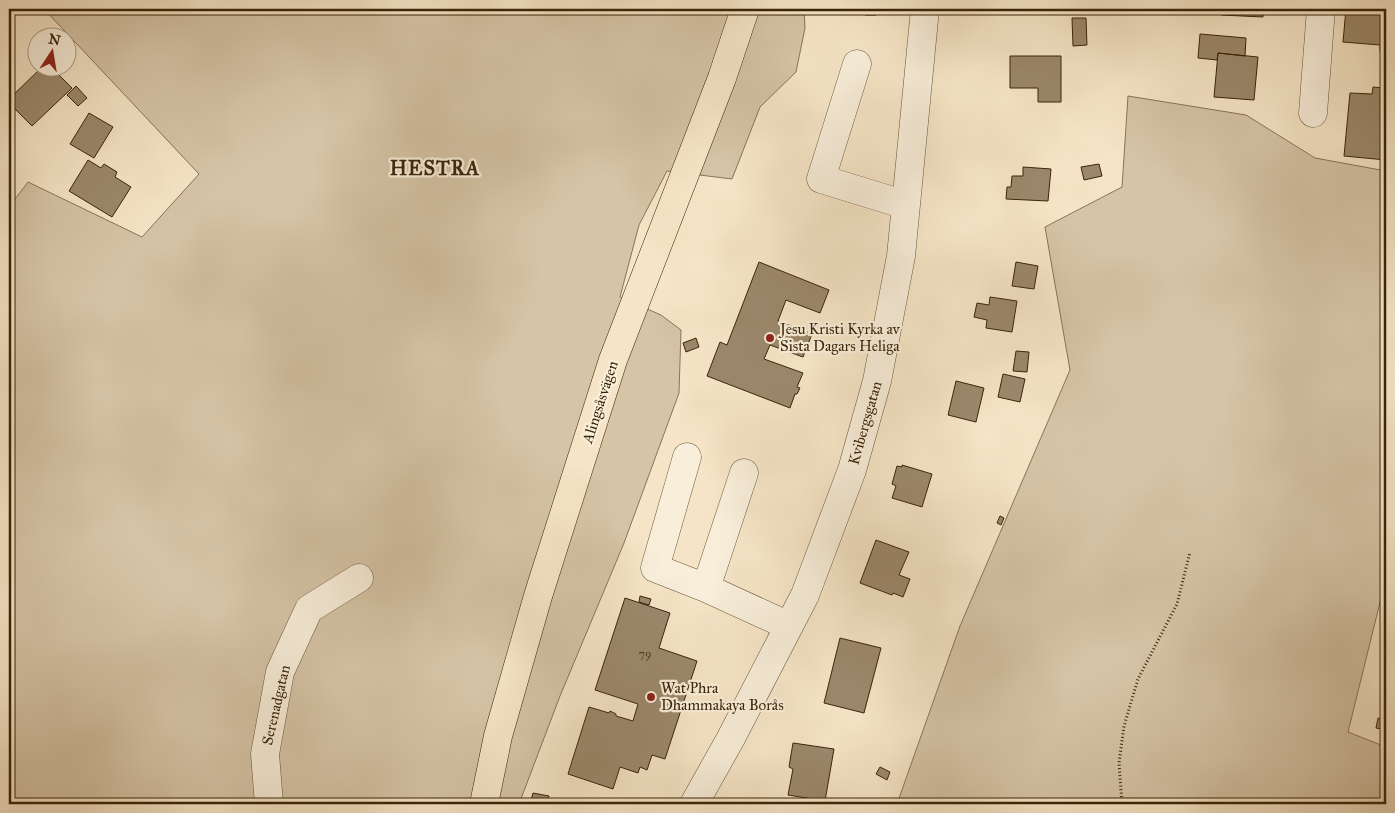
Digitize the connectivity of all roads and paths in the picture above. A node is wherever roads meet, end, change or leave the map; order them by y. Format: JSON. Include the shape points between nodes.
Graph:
{"nodes":[{"id":1,"x":745,"y":9,"type":"edge"},
{"id":2,"x":925,"y":9,"type":"edge"},
{"id":3,"x":1320,"y":9,"type":"edge"},
{"id":4,"x":857,"y":64,"type":"dead end"},
{"id":5,"x":1313,"y":113,"type":"dead end"},
{"id":6,"x":906,"y":204,"type":"junction"},
{"id":7,"x":687,"y":456,"type":"dead end"},
{"id":8,"x":744,"y":474,"type":"dead end"},
{"id":9,"x":1190,"y":552,"type":"dead end"},
{"id":10,"x":359,"y":578,"type":"dead end"},
{"id":11,"x":706,"y":588,"type":"junction"},
{"id":12,"x":789,"y":626,"type":"junction"},
{"id":13,"x":269,"y":804,"type":"edge"},
{"id":14,"x":484,"y":804,"type":"edge"},
{"id":15,"x":694,"y":804,"type":"edge"},
{"id":16,"x":1122,"y":804,"type":"edge"}],
"edges":[{"from":1,"to":14,"type":"main road","name":"Alingsåsvägen","via":[[722,78],[612,360],[538,596],[498,736]]},
{"from":2,"to":6,"type":"street","name":"Kvibergsgatan"},
{"from":3,"to":5,"type":"street"},
{"from":4,"to":6,"type":"street","via":[[821,179]]},
{"from":6,"to":12,"type":"street","name":"Kvibergsgatan","via":[[901,256],[877,381],[852,470],[805,595]]},
{"from":7,"to":11,"type":"street","via":[[655,568]]},
{"from":8,"to":11,"type":"street"},
{"from":9,"to":16,"type":"path","via":[[1177,604],[1138,679],[1124,726],[1119,764]]},
{"from":10,"to":13,"type":"street","name":"Serenadgatan","via":[[309,609],[280,672],[265,754]]},
{"from":11,"to":12,"type":"street"},
{"from":12,"to":15,"type":"street","name":"Kvibergsgatan"}]}
